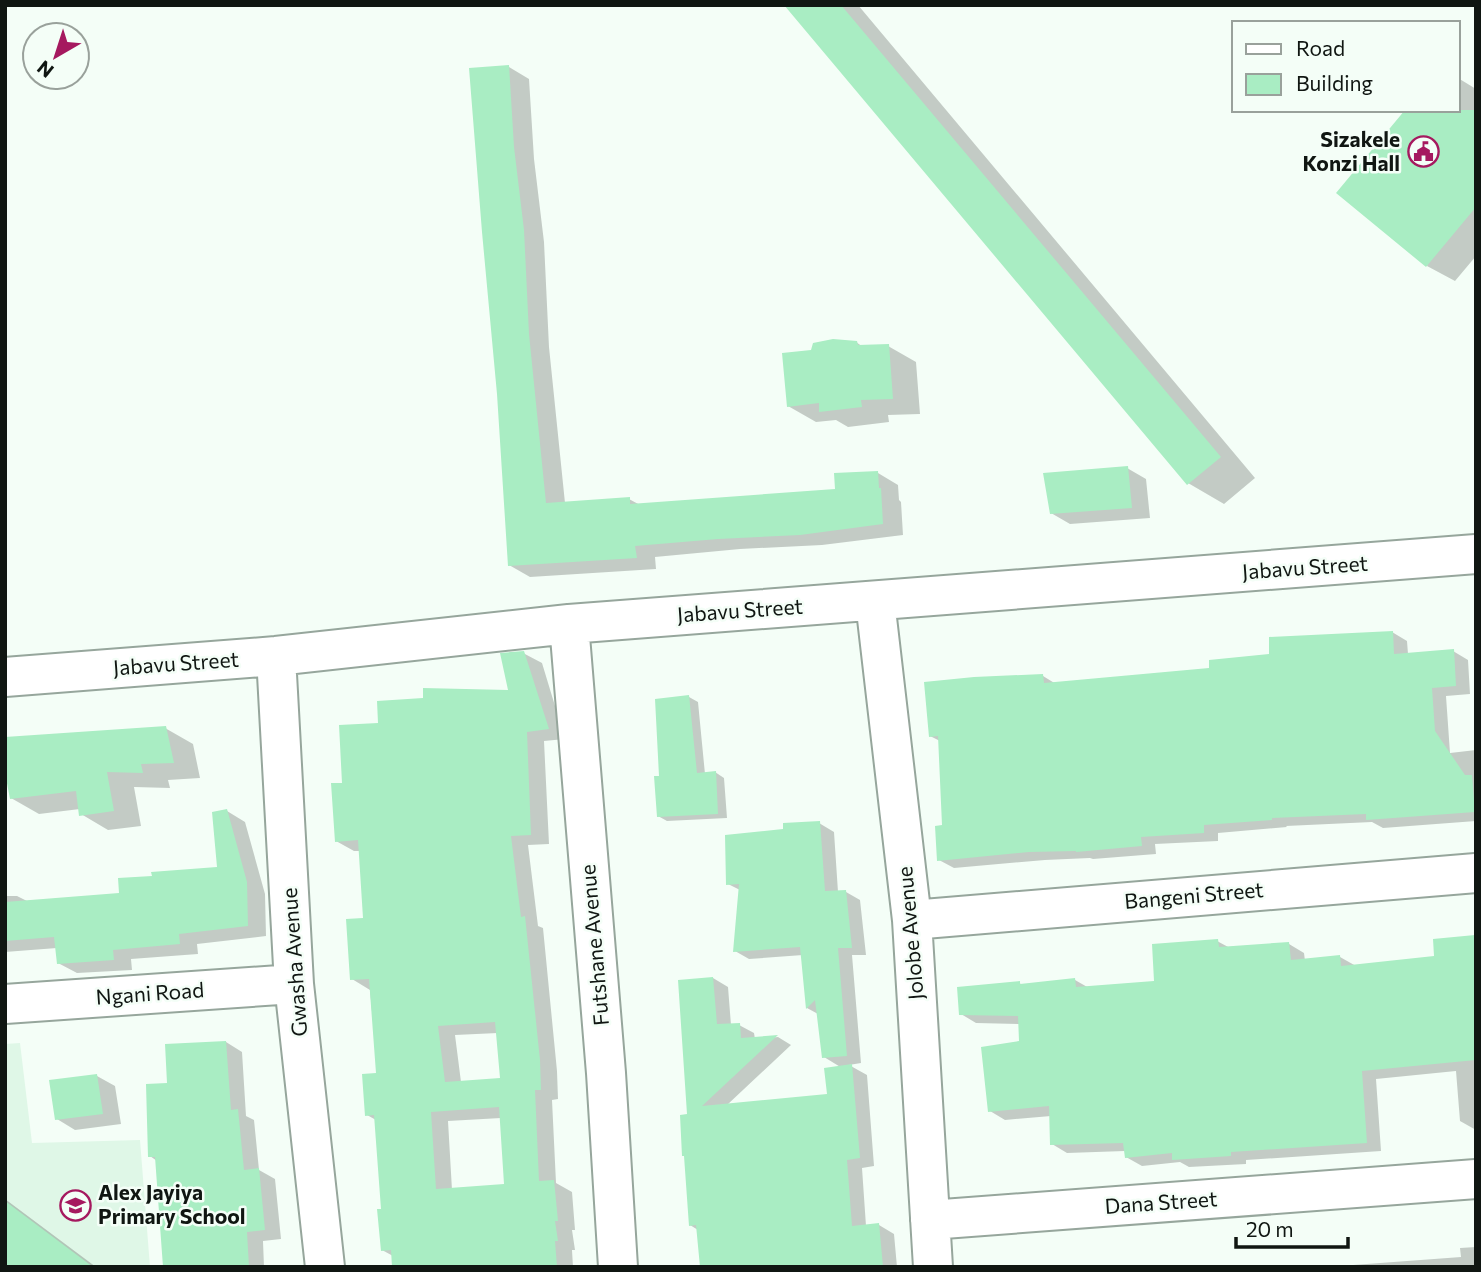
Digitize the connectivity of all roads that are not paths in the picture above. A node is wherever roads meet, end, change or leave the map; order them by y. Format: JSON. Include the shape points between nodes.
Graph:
{"nodes":[{"id":1,"x":1476,"y":554,"type":"edge"},
{"id":2,"x":875,"y":601,"type":"junction"},
{"id":3,"x":569,"y":624,"type":"junction"},
{"id":4,"x":276,"y":656,"type":"junction"},
{"id":5,"x":5,"y":677,"type":"edge"},
{"id":6,"x":1476,"y":873,"type":"edge"},
{"id":7,"x":912,"y":920,"type":"junction"},
{"id":8,"x":294,"y":984,"type":"junction"},
{"id":9,"x":5,"y":1004,"type":"edge"},
{"id":10,"x":1476,"y":1179,"type":"edge"},
{"id":11,"x":930,"y":1220,"type":"junction"},
{"id":12,"x":325,"y":1267,"type":"edge"},
{"id":13,"x":618,"y":1267,"type":"edge"},
{"id":14,"x":933,"y":1267,"type":"edge"}],
"edges":[{"from":1,"to":2,"type":"street","name":"Jabavu Street"},
{"from":2,"to":3,"type":"street","name":"Jabavu Street"},
{"from":2,"to":7,"type":"street","name":"Jolobe Avenue"},
{"from":3,"to":4,"type":"street","name":"Jabavu Street"},
{"from":3,"to":13,"type":"street","name":"Futshane Avenue"},
{"from":4,"to":5,"type":"street","name":"Jabavu Street"},
{"from":4,"to":8,"type":"street","name":"Gwasha Avenue"},
{"from":6,"to":7,"type":"street","name":"Bangeni Street"},
{"from":7,"to":11,"type":"street","name":"Jolobe Avenue"},
{"from":8,"to":9,"type":"street","name":"Ngani Road"},
{"from":8,"to":12,"type":"street","name":"Gwasha Avenue"},
{"from":10,"to":11,"type":"street","name":"Dana Street"},
{"from":11,"to":14,"type":"street","name":"Jolobe Avenue"}]}
